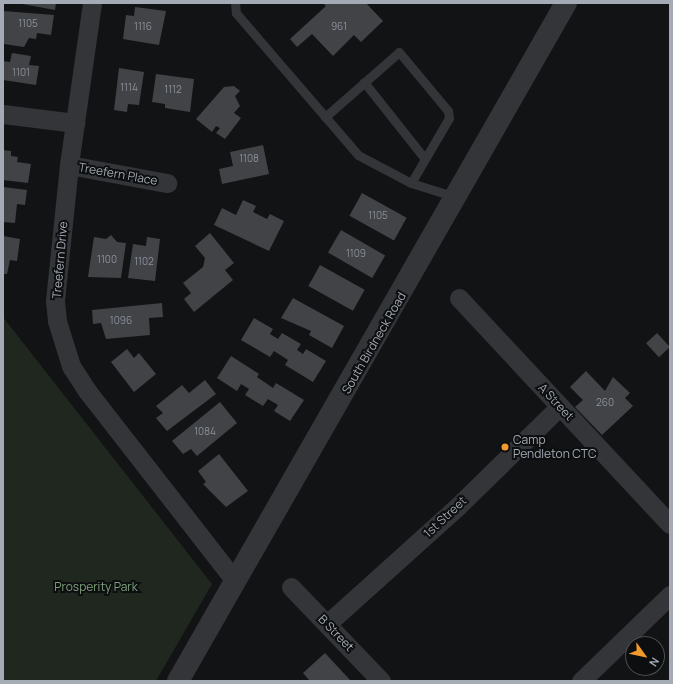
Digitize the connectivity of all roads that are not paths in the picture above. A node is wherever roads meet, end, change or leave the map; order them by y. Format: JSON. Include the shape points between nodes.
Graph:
{"nodes":[{"id":1,"x":92,"y":3,"type":"edge"},
{"id":2,"x":235,"y":3,"type":"edge"},
{"id":3,"x":566,"y":3,"type":"edge"},
{"id":4,"x":364,"y":82,"type":"junction"},
{"id":5,"x":3,"y":114,"type":"edge"},
{"id":6,"x":325,"y":117,"type":"junction"},
{"id":7,"x":75,"y":123,"type":"junction"},
{"id":8,"x":425,"y":159,"type":"junction"},
{"id":9,"x":69,"y":165,"type":"junction"},
{"id":10,"x":167,"y":183,"type":"dead end"},
{"id":11,"x":411,"y":183,"type":"junction"},
{"id":12,"x":457,"y":198,"type":"junction"},
{"id":13,"x":459,"y":298,"type":"dead end"},
{"id":14,"x":560,"y":406,"type":"junction"},
{"id":15,"x":668,"y":518,"type":"edge"},
{"id":16,"x":235,"y":581,"type":"junction"},
{"id":17,"x":291,"y":586,"type":"dead end"},
{"id":18,"x":670,"y":595,"type":"edge"},
{"id":19,"x":327,"y":624,"type":"junction"},
{"id":20,"x":178,"y":681,"type":"edge"},
{"id":21,"x":381,"y":681,"type":"edge"},
{"id":22,"x":581,"y":681,"type":"edge"}],
"edges":[{"from":1,"to":7,"type":"street","name":"Treefern Drive"},
{"from":2,"to":6,"type":"lane","via":[[236,13]]},
{"from":3,"to":12,"type":"street","name":"South Birdneck Road"},
{"from":4,"to":6,"type":"lane"},
{"from":4,"to":8,"type":"lane"},
{"from":4,"to":8,"type":"lane","via":[[399,52],[448,111],[449,118]]},
{"from":5,"to":7,"type":"street"},
{"from":6,"to":11,"type":"lane","via":[[358,155]]},
{"from":7,"to":9,"type":"street","name":"Treefern Drive"},
{"from":8,"to":11,"type":"lane"},
{"from":9,"to":10,"type":"street","name":"Treefern Place"},
{"from":9,"to":16,"type":"street","name":"Treefern Drive","via":[[55,301],[67,355],[88,392]]},
{"from":11,"to":12,"type":"lane"},
{"from":12,"to":16,"type":"street","name":"South Birdneck Road"},
{"from":13,"to":14,"type":"street","name":"A Street"},
{"from":14,"to":15,"type":"street","name":"A Street"},
{"from":14,"to":19,"type":"street","name":"1st Street","via":[[451,512]]},
{"from":16,"to":20,"type":"street","name":"South Birdneck Road"},
{"from":17,"to":19,"type":"street","name":"B Street"},
{"from":18,"to":22,"type":"street"},
{"from":19,"to":21,"type":"street","name":"B Street"}]}
